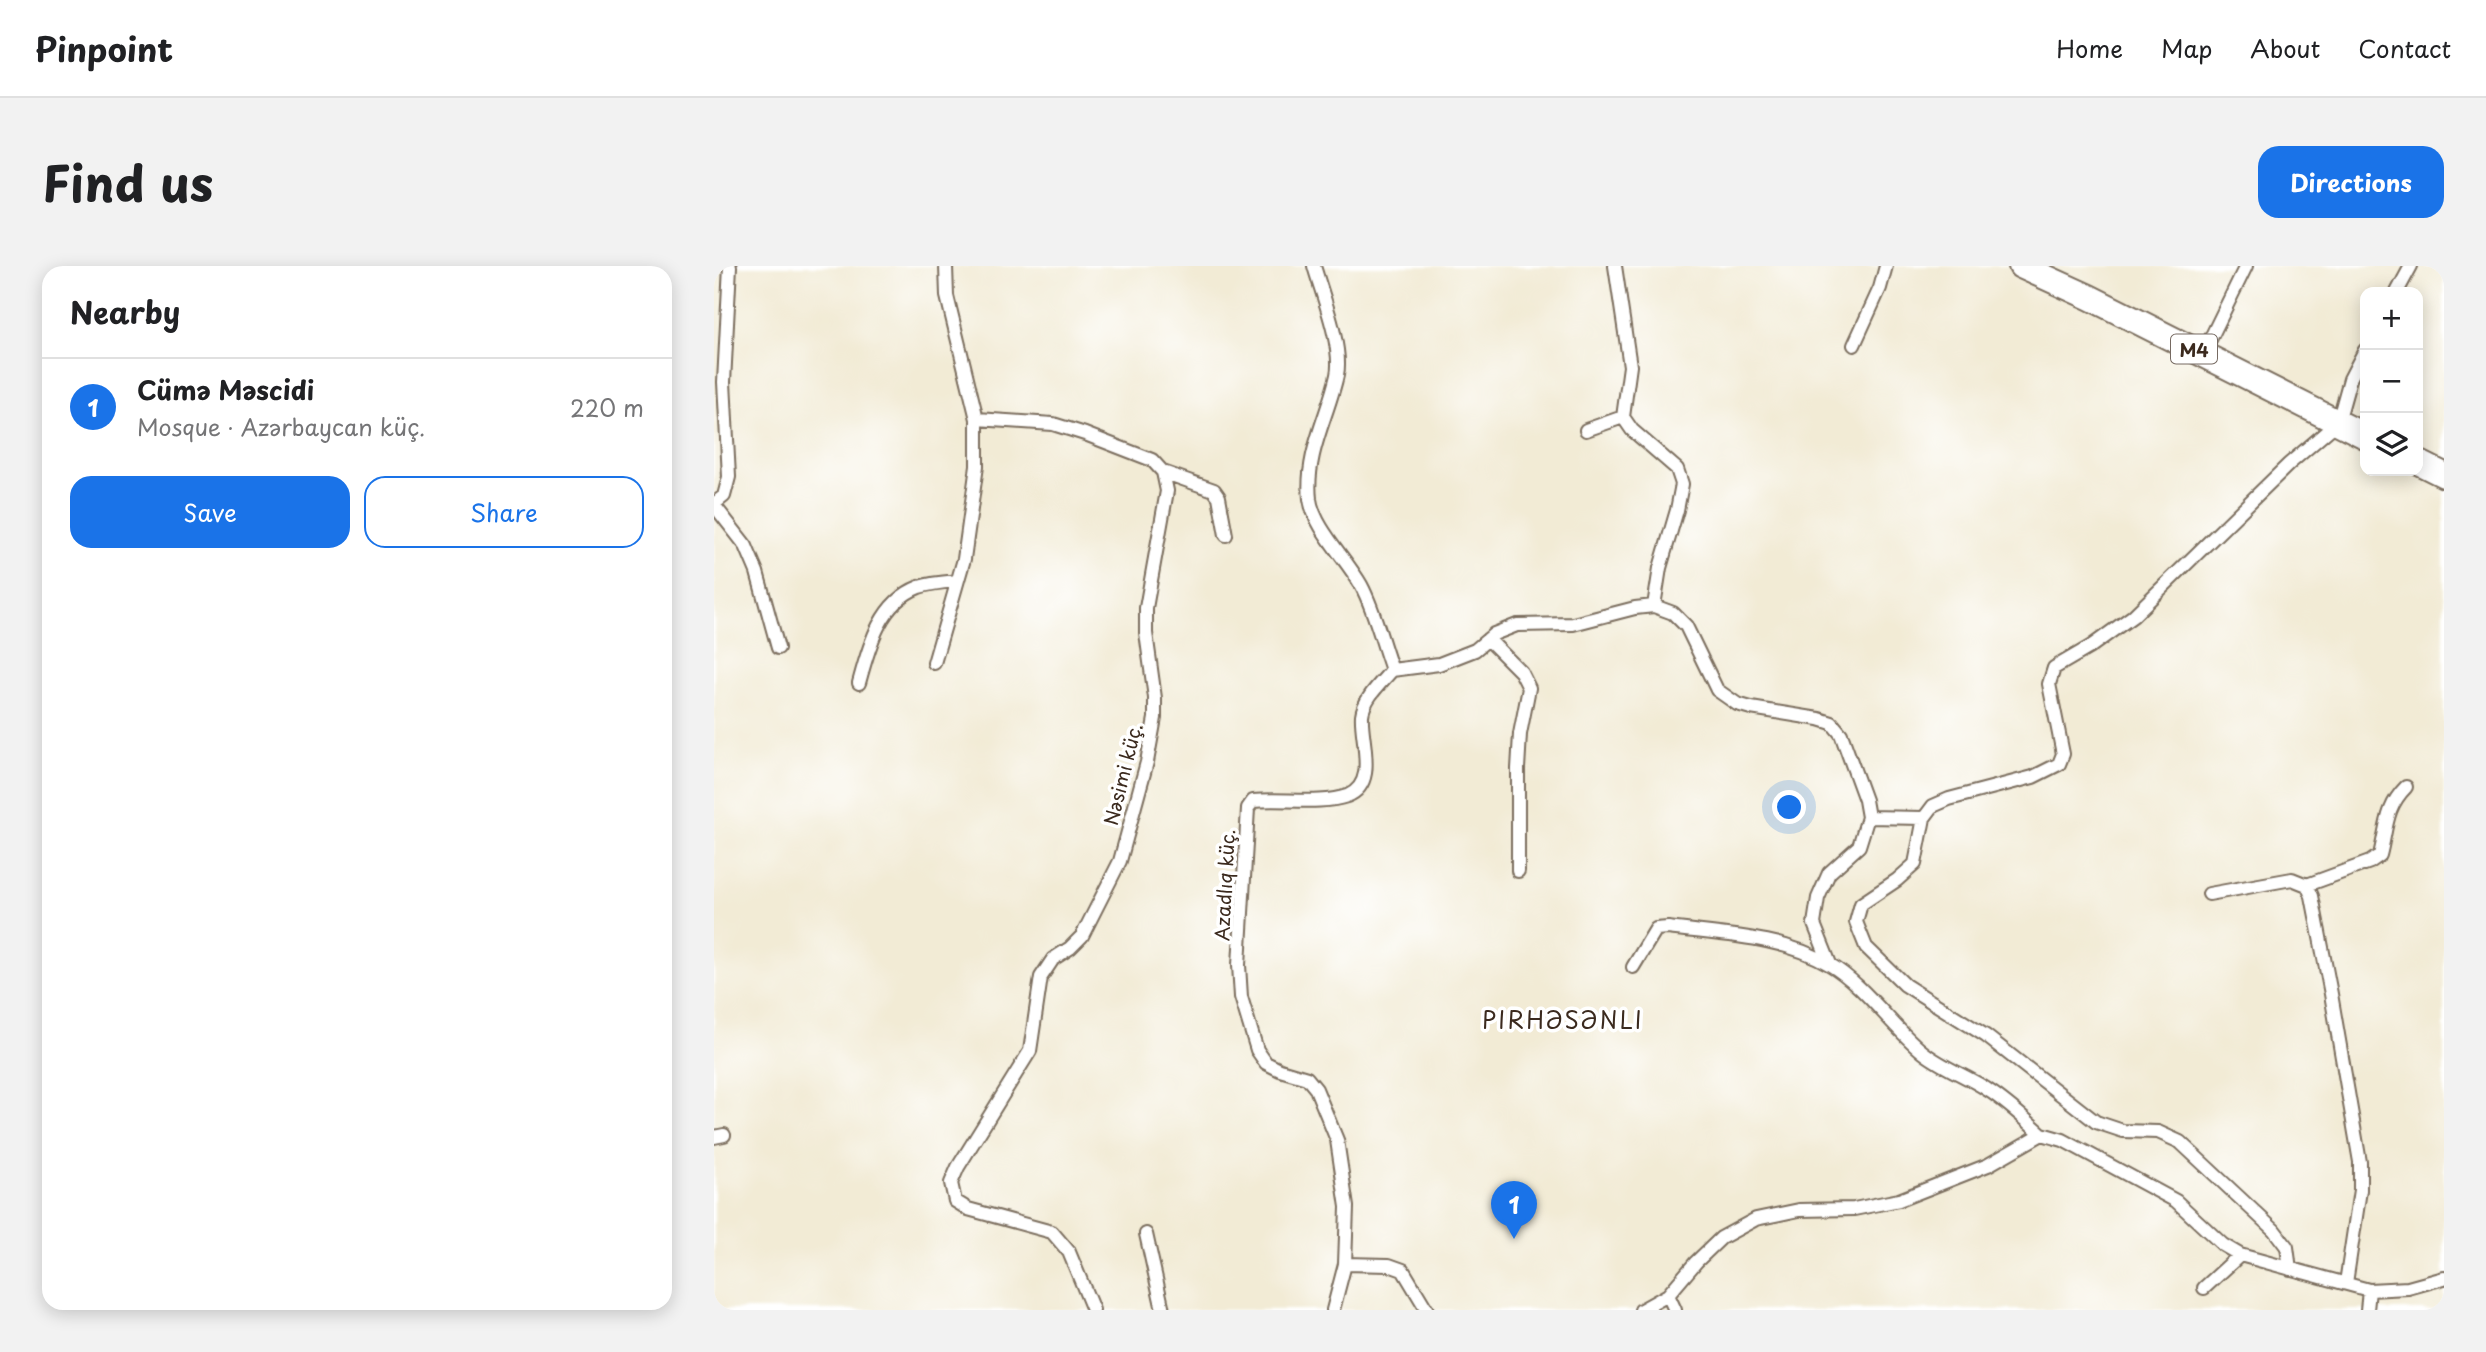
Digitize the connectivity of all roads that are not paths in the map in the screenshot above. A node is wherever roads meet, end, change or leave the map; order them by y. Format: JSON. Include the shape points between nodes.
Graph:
{"nodes":[{"id":1,"x":730,"y":266,"type":"edge"},
{"id":2,"x":946,"y":266,"type":"edge"},
{"id":3,"x":1314,"y":266,"type":"edge"},
{"id":4,"x":1615,"y":266,"type":"edge"},
{"id":5,"x":1886,"y":266,"type":"edge"},
{"id":6,"x":2021,"y":266,"type":"edge"},
{"id":7,"x":2246,"y":266,"type":"edge"},
{"id":8,"x":2411,"y":266,"type":"edge"},
{"id":9,"x":2400,"y":287,"type":"edge"},
{"id":10,"x":1854,"y":345,"type":"dead end"},
{"id":11,"x":2203,"y":354,"type":"junction"},
{"id":12,"x":2360,"y":360,"type":"edge"},
{"id":13,"x":1623,"y":417,"type":"junction"},
{"id":14,"x":977,"y":419,"type":"junction"},
{"id":15,"x":2338,"y":422,"type":"junction"},
{"id":16,"x":1586,"y":430,"type":"dead end"},
{"id":17,"x":2360,"y":433,"type":"edge"},
{"id":18,"x":2423,"y":464,"type":"edge"},
{"id":19,"x":1163,"y":472,"type":"junction"},
{"id":20,"x":2444,"y":475,"type":"edge"},
{"id":21,"x":714,"y":504,"type":"edge"},
{"id":22,"x":1226,"y":535,"type":"dead end"},
{"id":23,"x":957,"y":581,"type":"junction"},
{"id":24,"x":1654,"y":606,"type":"junction"},
{"id":25,"x":1488,"y":639,"type":"junction"},
{"id":26,"x":778,"y":648,"type":"dead end"},
{"id":27,"x":934,"y":663,"type":"dead end"},
{"id":28,"x":1392,"y":670,"type":"junction"},
{"id":29,"x":859,"y":682,"type":"dead end"},
{"id":30,"x":2406,"y":787,"type":"dead end"},
{"id":31,"x":1868,"y":817,"type":"junction"},
{"id":32,"x":1924,"y":818,"type":"junction"},
{"id":33,"x":1518,"y":871,"type":"dead end"},
{"id":34,"x":2306,"y":885,"type":"junction"},
{"id":35,"x":2209,"y":894,"type":"dead end"},
{"id":36,"x":1830,"y":964,"type":"junction"},
{"id":37,"x":1633,"y":967,"type":"dead end"},
{"id":38,"x":2042,"y":1134,"type":"junction"},
{"id":39,"x":1146,"y":1234,"type":"dead end"},
{"id":40,"x":2240,"y":1255,"type":"junction"},
{"id":41,"x":1345,"y":1264,"type":"junction"},
{"id":42,"x":2290,"y":1269,"type":"junction"},
{"id":43,"x":2444,"y":1278,"type":"edge"},
{"id":44,"x":2346,"y":1283,"type":"junction"},
{"id":45,"x":2204,"y":1288,"type":"dead end"},
{"id":46,"x":2370,"y":1290,"type":"junction"},
{"id":47,"x":1668,"y":1295,"type":"junction"},
{"id":48,"x":1093,"y":1310,"type":"edge"},
{"id":49,"x":1163,"y":1310,"type":"edge"},
{"id":50,"x":1333,"y":1310,"type":"edge"},
{"id":51,"x":1427,"y":1310,"type":"edge"},
{"id":52,"x":1641,"y":1310,"type":"edge"},
{"id":53,"x":1675,"y":1310,"type":"edge"},
{"id":54,"x":2367,"y":1310,"type":"edge"}],
"edges":[{"from":1,"to":21,"type":"street","via":[[724,382],[729,477],[724,496]]},
{"from":2,"to":14,"type":"street","via":[[947,296]]},
{"from":3,"to":28,"type":"street","via":[[1338,353],[1337,373],[1316,436],[1311,502],[1317,521],[1363,588]]},
{"from":4,"to":13,"type":"street","via":[[1630,366]]},
{"from":5,"to":10,"type":"street"},
{"from":6,"to":11,"type":"highway","number":"M4"},
{"from":7,"to":11,"type":"street"},
{"from":8,"to":9,"type":"street"},
{"from":11,"to":15,"type":"highway","number":"M4"},
{"from":12,"to":15,"type":"street"},
{"from":13,"to":16,"type":"street"},
{"from":13,"to":24,"type":"street","via":[[1677,468],[1682,484]]},
{"from":14,"to":19,"type":"street","via":[[1053,424],[1152,460]]},
{"from":14,"to":23,"type":"street","via":[[977,466]]},
{"from":15,"to":17,"type":"highway","number":"M4"},
{"from":15,"to":32,"type":"street","via":[[2133,616],[2054,668],[2049,684],[2063,754],[2059,764],[2033,777],[1949,799],[1933,806]]},
{"from":18,"to":20,"type":"highway"},
{"from":19,"to":22,"type":"street","via":[[1214,490]]},
{"from":19,"to":48,"type":"street","name":"Nəsimi küç.","via":[[1167,491],[1146,608],[1155,718],[1120,861],[1082,936],[1053,959],[1041,977],[1030,1051],[951,1183],[955,1201],[968,1209],[1052,1232],[1069,1252]]},
{"from":21,"to":26,"type":"street","via":[[757,572]]},
{"from":23,"to":27,"type":"street"},
{"from":23,"to":29,"type":"street","via":[[921,586],[901,595],[872,639]]},
{"from":24,"to":25,"type":"street","via":[[1573,625],[1517,625]]},
{"from":24,"to":31,"type":"street","via":[[1673,613],[1686,626],[1717,690],[1737,704],[1832,723],[1841,734]]},
{"from":25,"to":28,"type":"street","via":[[1475,650],[1439,664]]},
{"from":25,"to":33,"type":"street","via":[[1521,672],[1529,688],[1520,734]]},
{"from":28,"to":41,"type":"street","name":"Azadlıq küç.","via":[[1366,703],[1362,716],[1366,756],[1359,786],[1348,795],[1254,801],[1248,808],[1241,997],[1257,1050],[1266,1063],[1307,1078],[1337,1140],[1347,1207]]},
{"from":30,"to":34,"type":"street","via":[[2389,810],[2380,855]]},
{"from":31,"to":32,"type":"street"},
{"from":31,"to":36,"type":"street","via":[[1859,846],[1829,873],[1818,898],[1814,924]]},
{"from":32,"to":42,"type":"street","via":[[1915,864],[1861,904],[1857,922],[1866,947],[1905,985],[1986,1036],[2096,1122],[2123,1131],[2158,1132],[2180,1142],[2274,1230],[2287,1247]]},
{"from":34,"to":35,"type":"street","via":[[2292,879]]},
{"from":34,"to":44,"type":"street","via":[[2312,896],[2360,1162]]},
{"from":36,"to":37,"type":"street","via":[[1796,948],[1668,928],[1657,929]]},
{"from":36,"to":38,"type":"street","via":[[1925,1054],[1989,1090]]},
{"from":38,"to":40,"type":"street","via":[[2063,1140],[2176,1201]]},
{"from":38,"to":47,"type":"street","via":[[1988,1165],[1899,1200],[1756,1219],[1721,1238]]},
{"from":39,"to":49,"type":"street"},
{"from":40,"to":42,"type":"street"},
{"from":40,"to":45,"type":"street"},
{"from":41,"to":50,"type":"street","name":"Azadlıq küç."},
{"from":41,"to":51,"type":"street","via":[[1389,1265],[1403,1270]]},
{"from":42,"to":44,"type":"street"},
{"from":43,"to":46,"type":"street","via":[[2408,1288]]},
{"from":44,"to":46,"type":"street"},
{"from":46,"to":54,"type":"street"},
{"from":47,"to":52,"type":"street"},
{"from":47,"to":53,"type":"street"}]}
